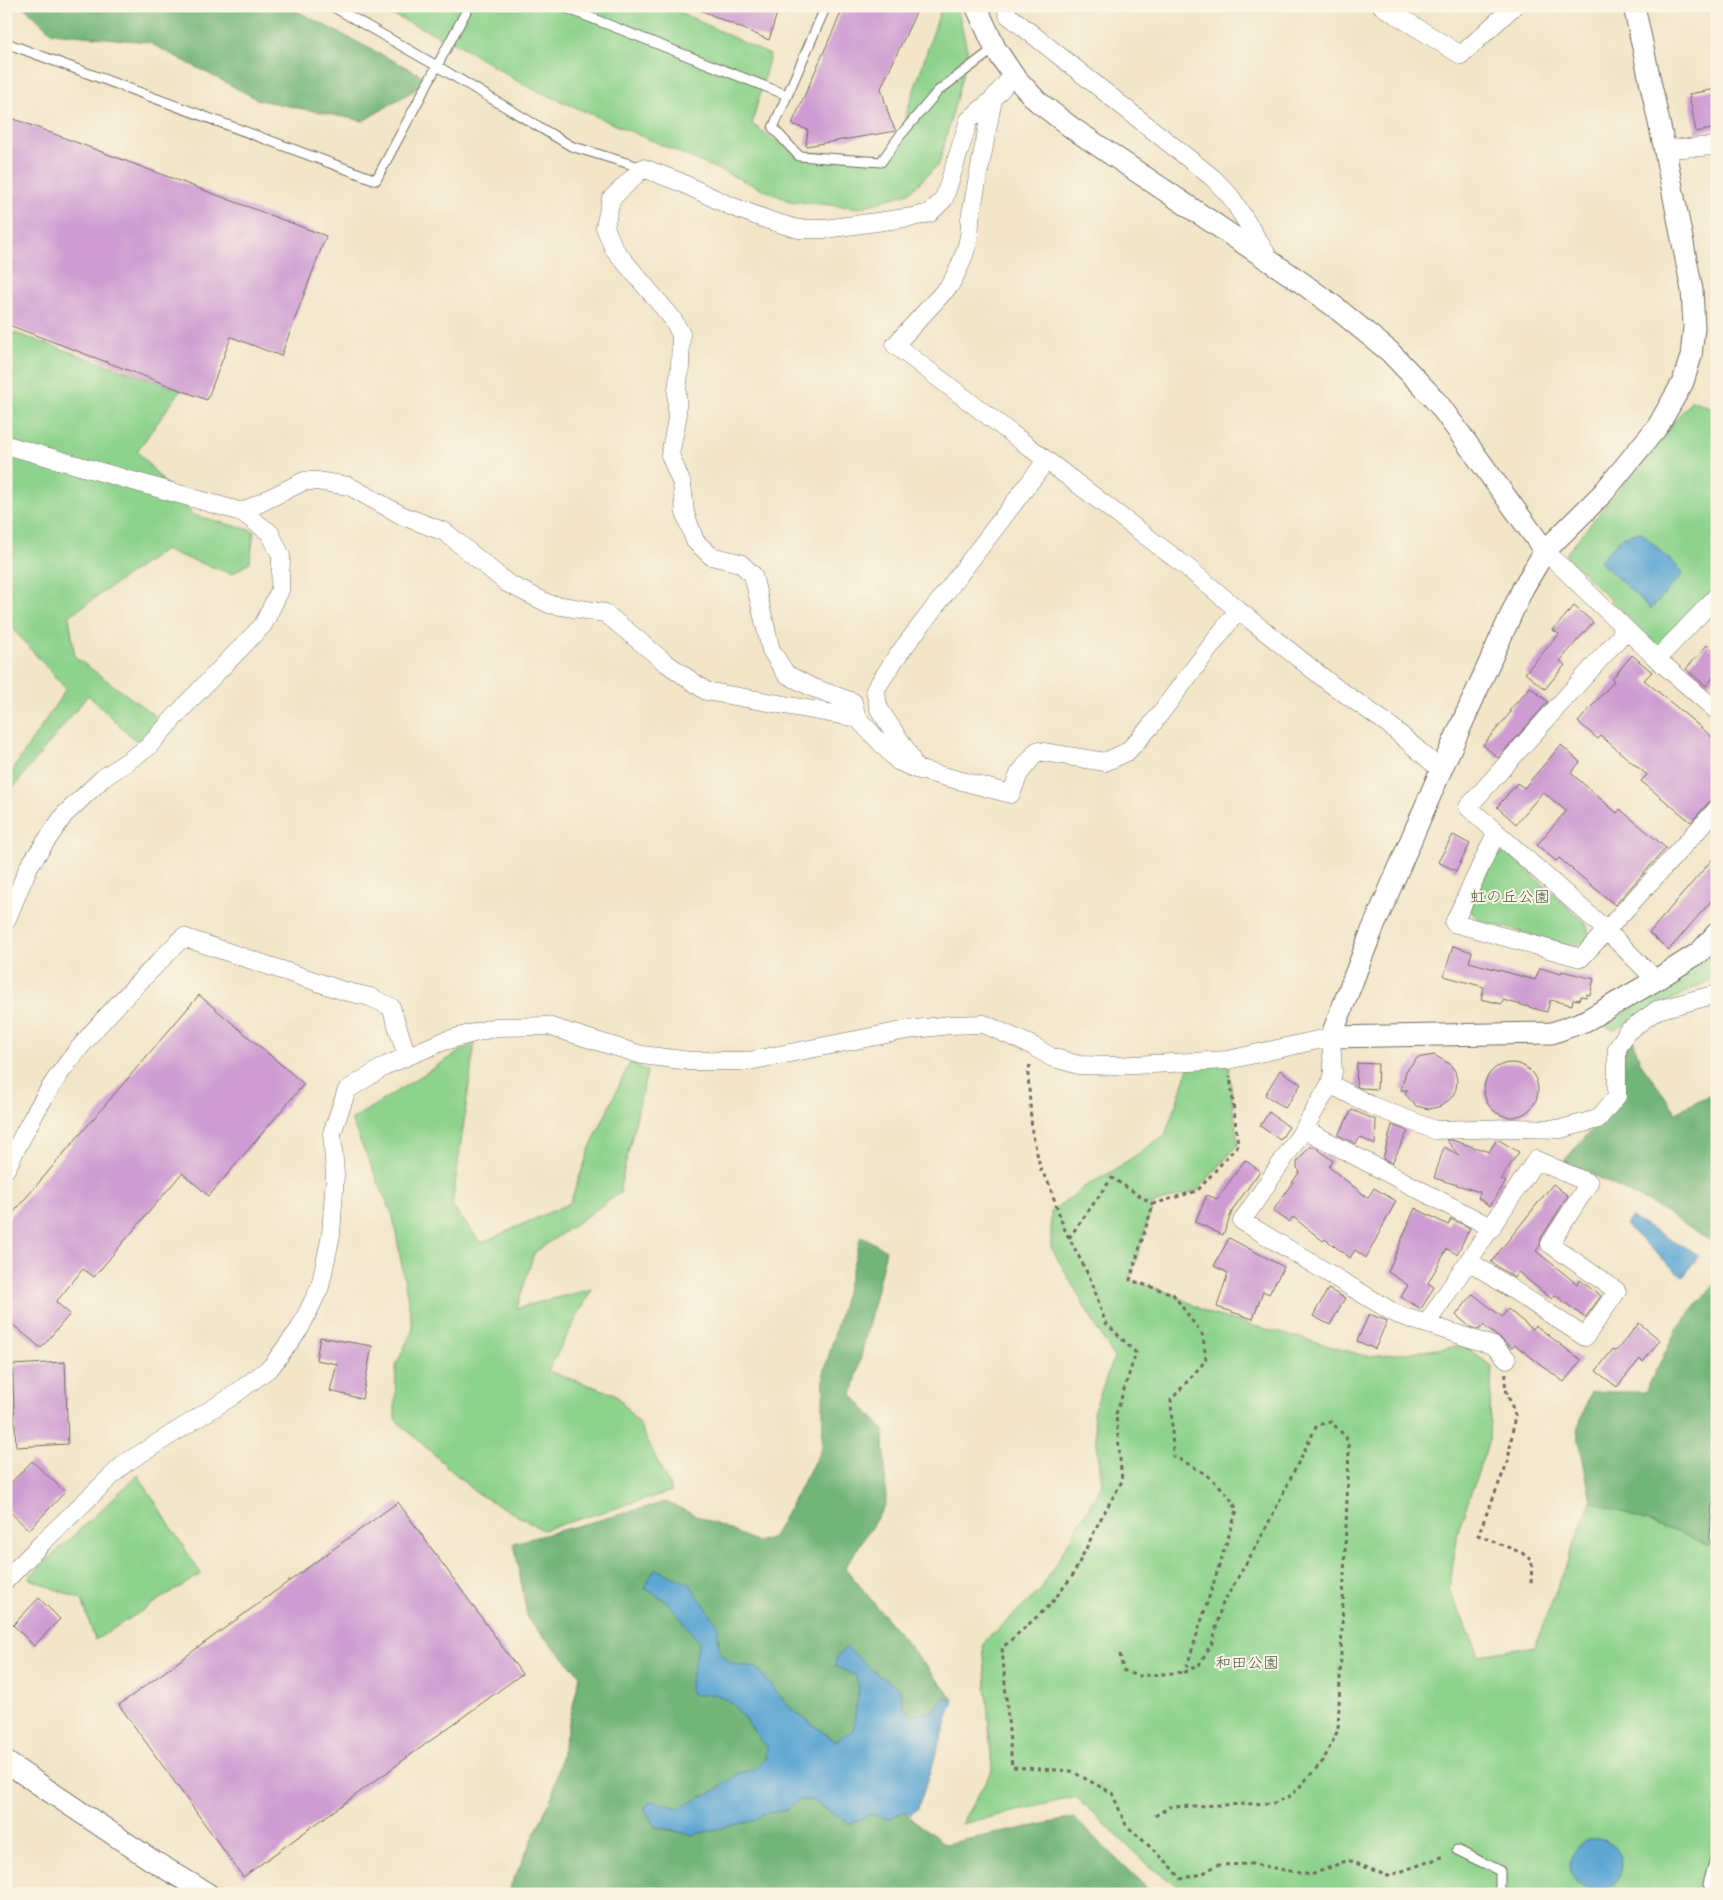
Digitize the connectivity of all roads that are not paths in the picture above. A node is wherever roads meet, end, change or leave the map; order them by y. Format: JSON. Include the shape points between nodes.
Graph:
{"nodes":[{"id":1,"x":332,"y":6,"type":"edge"},
{"id":2,"x":469,"y":6,"type":"edge"},
{"id":3,"x":561,"y":6,"type":"edge"},
{"id":4,"x":826,"y":6,"type":"edge"},
{"id":5,"x":976,"y":6,"type":"edge"},
{"id":6,"x":1006,"y":6,"type":"edge"},
{"id":7,"x":1382,"y":6,"type":"edge"},
{"id":8,"x":1514,"y":6,"type":"edge"},
{"id":9,"x":1634,"y":6,"type":"edge"},
{"id":10,"x":6,"y":44,"type":"edge"},
{"id":11,"x":996,"y":48,"type":"junction"},
{"id":12,"x":437,"y":66,"type":"junction"},
{"id":13,"x":1013,"y":75,"type":"junction"},
{"id":14,"x":787,"y":95,"type":"junction"},
{"id":15,"x":992,"y":99,"type":"junction"},
{"id":16,"x":1717,"y":146,"type":"edge"},
{"id":17,"x":1665,"y":149,"type":"junction"},
{"id":18,"x":643,"y":168,"type":"junction"},
{"id":19,"x":1273,"y":264,"type":"junction"},
{"id":20,"x":6,"y":445,"type":"edge"},
{"id":21,"x":1046,"y":461,"type":"junction"},
{"id":22,"x":242,"y":512,"type":"junction"},
{"id":23,"x":1545,"y":551,"type":"junction"},
{"id":24,"x":1717,"y":596,"type":"edge"},
{"id":25,"x":1238,"y":610,"type":"junction"},
{"id":26,"x":1626,"y":630,"type":"junction"},
{"id":27,"x":1656,"y":659,"type":"junction"},
{"id":28,"x":1717,"y":711,"type":"edge"},
{"id":29,"x":856,"y":718,"type":"junction"},
{"id":30,"x":916,"y":768,"type":"junction"},
{"id":31,"x":1441,"y":770,"type":"junction"},
{"id":32,"x":1717,"y":809,"type":"edge"},
{"id":33,"x":1496,"y":833,"type":"junction"},
{"id":34,"x":6,"y":921,"type":"edge"},
{"id":35,"x":1606,"y":930,"type":"junction"},
{"id":36,"x":1717,"y":933,"type":"edge"},
{"id":37,"x":1656,"y":980,"type":"junction"},
{"id":38,"x":1717,"y":994,"type":"edge"},
{"id":39,"x":1331,"y":1037,"type":"junction"},
{"id":40,"x":408,"y":1056,"type":"junction"},
{"id":41,"x":1330,"y":1084,"type":"junction"},
{"id":42,"x":1304,"y":1129,"type":"junction"},
{"id":43,"x":6,"y":1169,"type":"edge"},
{"id":44,"x":1492,"y":1228,"type":"junction"},
{"id":45,"x":1469,"y":1261,"type":"junction"},
{"id":46,"x":1428,"y":1323,"type":"junction"},
{"id":47,"x":1507,"y":1359,"type":"road end"},
{"id":48,"x":1717,"y":1507,"type":"edge"},
{"id":49,"x":1717,"y":1541,"type":"edge"},
{"id":50,"x":6,"y":1580,"type":"edge"},
{"id":51,"x":6,"y":1762,"type":"edge"},
{"id":52,"x":1457,"y":1850,"type":"road end"},
{"id":53,"x":1717,"y":1853,"type":"edge"},
{"id":54,"x":208,"y":1894,"type":"edge"},
{"id":55,"x":1500,"y":1894,"type":"edge"},
{"id":56,"x":1714,"y":1894,"type":"edge"}],
"edges":[{"from":1,"to":12,"type":"lane"},
{"from":2,"to":12,"type":"lane"},
{"from":3,"to":14,"type":"lane"},
{"from":4,"to":14,"type":"lane"},
{"from":5,"to":11,"type":"street"},
{"from":6,"to":19,"type":"street","via":[[1008,14],[1213,178],[1231,197]]},
{"from":7,"to":8,"type":"street","via":[[1461,55]]},
{"from":9,"to":17,"type":"street"},
{"from":10,"to":12,"type":"lane","via":[[376,180]]},
{"from":11,"to":13,"type":"street"},
{"from":11,"to":14,"type":"lane","via":[[938,91],[881,162],[798,156],[773,128]]},
{"from":12,"to":18,"type":"lane","via":[[571,146]]},
{"from":13,"to":15,"type":"street"},
{"from":13,"to":19,"type":"street","via":[[1037,101],[1072,128]]},
{"from":15,"to":18,"type":"street","via":[[969,120],[944,199],[930,213],[913,217],[825,229],[798,229],[744,211]]},
{"from":15,"to":21,"type":"street","via":[[970,234],[956,275],[894,344]]},
{"from":16,"to":17,"type":"street"},
{"from":17,"to":23,"type":"street","via":[[1692,290],[1694,327],[1691,356],[1683,382],[1658,426],[1603,493]]},
{"from":18,"to":29,"type":"street","via":[[611,199],[606,227],[614,250],[672,318],[681,334],[677,419],[670,455],[682,484],[685,513],[695,541],[711,556],[740,563],[753,575],[771,650],[786,674],[853,702]]},
{"from":19,"to":23,"type":"street","via":[[1335,307],[1390,352],[1440,406]]},
{"from":20,"to":22,"type":"street"},
{"from":21,"to":25,"type":"street","via":[[1188,568]]},
{"from":21,"to":30,"type":"street","via":[[895,659],[875,690],[879,709]]},
{"from":22,"to":29,"type":"street","via":[[304,481],[349,486],[403,516],[445,532],[506,583],[549,604],[605,613],[706,691]]},
{"from":22,"to":34,"type":"street","via":[[270,533],[281,556],[280,590],[263,625],[147,748],[103,778],[64,815],[29,866]]},
{"from":23,"to":26,"type":"street"},
{"from":23,"to":31,"type":"street","via":[[1522,588]]},
{"from":24,"to":27,"type":"street"},
{"from":25,"to":30,"type":"street","via":[[1150,727],[1127,752],[1105,762],[1037,751],[1019,774],[1011,794]]},
{"from":25,"to":31,"type":"street","via":[[1331,684],[1388,724]]},
{"from":26,"to":27,"type":"street"},
{"from":26,"to":33,"type":"street","via":[[1468,807]]},
{"from":27,"to":28,"type":"street"},
{"from":29,"to":30,"type":"street","via":[[898,761]]},
{"from":31,"to":39,"type":"street","via":[[1371,933]]},
{"from":32,"to":35,"type":"street"},
{"from":33,"to":35,"type":"street"},
{"from":33,"to":35,"type":"street","via":[[1454,923],[1581,958]]},
{"from":35,"to":37,"type":"street"},
{"from":36,"to":37,"type":"street","via":[[1700,952]]},
{"from":37,"to":39,"type":"street","via":[[1585,1021],[1552,1033]]},
{"from":38,"to":41,"type":"street","via":[[1657,1010],[1628,1032],[1617,1049],[1616,1096],[1598,1119],[1561,1129],[1434,1130],[1370,1105]]},
{"from":39,"to":40,"type":"street","via":[[1228,1060],[1078,1065],[1051,1057],[984,1024],[907,1030],[749,1061],[690,1061],[642,1054],[539,1026],[496,1027],[444,1041]]},
{"from":39,"to":41,"type":"street","via":[[1333,1072]]},
{"from":40,"to":43,"type":"street","via":[[391,1007],[370,996],[344,991],[184,937],[92,1031],[58,1076]]},
{"from":40,"to":50,"type":"street","via":[[386,1065],[347,1090],[332,1134],[335,1175],[331,1236],[320,1287],[300,1328],[272,1367],[231,1397],[124,1464]]},
{"from":41,"to":42,"type":"street"},
{"from":42,"to":44,"type":"street"},
{"from":42,"to":46,"type":"street","via":[[1242,1221],[1396,1314]]},
{"from":44,"to":45,"type":"street"},
{"from":44,"to":45,"type":"street","via":[[1536,1160],[1589,1183],[1550,1244],[1617,1291],[1586,1337]]},
{"from":45,"to":46,"type":"street"},
{"from":46,"to":47,"type":"street","via":[[1494,1346]]},
{"from":48,"to":49,"type":"lane"},
{"from":51,"to":54,"type":"street"},
{"from":52,"to":55,"type":"lane","via":[[1500,1871]]},
{"from":53,"to":56,"type":"lane","via":[[1708,1884]]}]}
